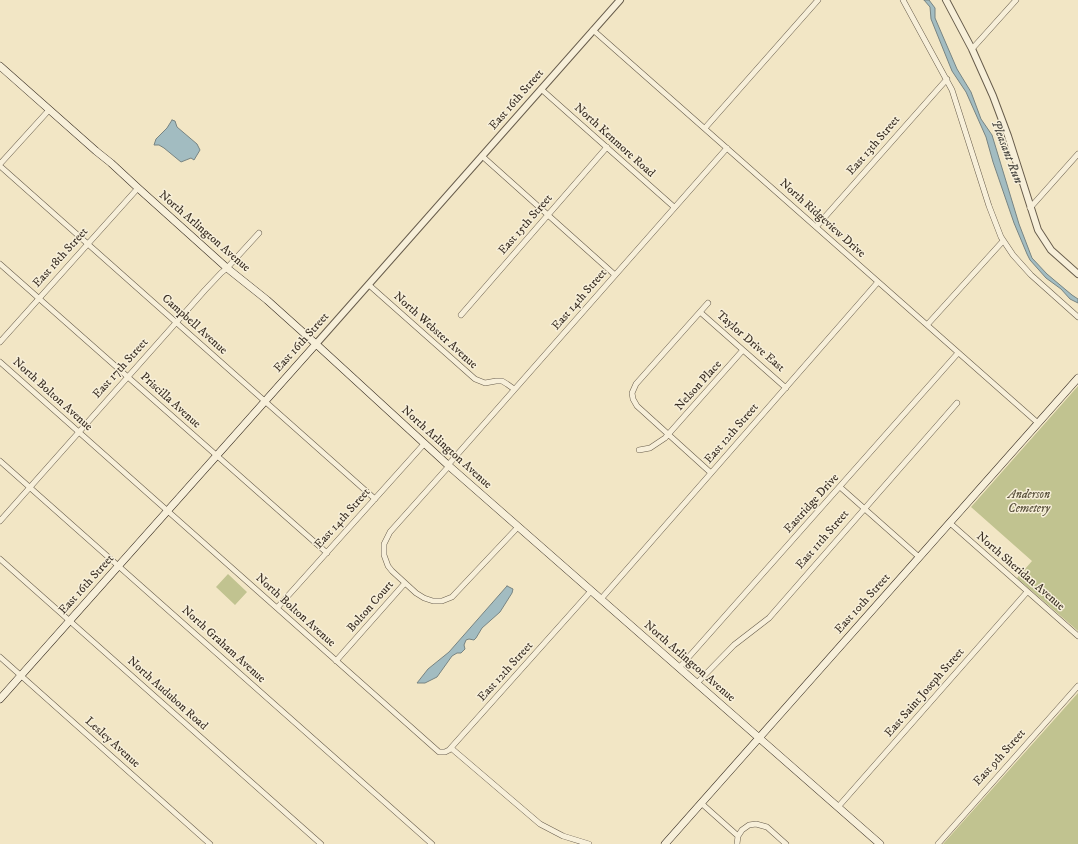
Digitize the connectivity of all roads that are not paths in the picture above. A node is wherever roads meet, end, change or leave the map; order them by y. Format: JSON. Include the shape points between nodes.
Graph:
{"nodes":[{"id":1,"x":620,"y":0,"type":"edge"},
{"id":2,"x":818,"y":0,"type":"edge"},
{"id":3,"x":904,"y":0,"type":"edge"},
{"id":4,"x":946,"y":0,"type":"edge"},
{"id":5,"x":1016,"y":0,"type":"edge"},
{"id":6,"x":593,"y":30,"type":"junction"},
{"id":7,"x":972,"y":49,"type":"junction"},
{"id":8,"x":0,"y":66,"type":"edge"},
{"id":9,"x":947,"y":79,"type":"junction"},
{"id":10,"x":541,"y":89,"type":"junction"},
{"id":11,"x":49,"y":110,"type":"junction"},
{"id":12,"x":705,"y":128,"type":"junction"},
{"id":13,"x":607,"y":147,"type":"junction"},
{"id":14,"x":727,"y":148,"type":"junction"},
{"id":15,"x":1078,"y":154,"type":"edge"},
{"id":16,"x":482,"y":156,"type":"junction"},
{"id":17,"x":0,"y":165,"type":"edge"},
{"id":18,"x":138,"y":188,"type":"junction"},
{"id":19,"x":674,"y":207,"type":"junction"},
{"id":20,"x":1030,"y":208,"type":"junction"},
{"id":21,"x":548,"y":215,"type":"junction"},
{"id":22,"x":816,"y":227,"type":"junction"},
{"id":23,"x":259,"y":233,"type":"dead end"},
{"id":24,"x":1003,"y":242,"type":"junction"},
{"id":25,"x":88,"y":244,"type":"junction"},
{"id":26,"x":0,"y":264,"type":"edge"},
{"id":27,"x":227,"y":268,"type":"junction"},
{"id":28,"x":1078,"y":274,"type":"edge"},
{"id":29,"x":615,"y":275,"type":"junction"},
{"id":30,"x":878,"y":282,"type":"junction"},
{"id":31,"x":369,"y":285,"type":"junction"},
{"id":32,"x":39,"y":298,"type":"junction"},
{"id":33,"x":708,"y":303,"type":"dead end"},
{"id":34,"x":700,"y":312,"type":"junction"},
{"id":35,"x":461,"y":315,"type":"dead end"},
{"id":36,"x":1078,"y":317,"type":"edge"},
{"id":37,"x":176,"y":322,"type":"junction"},
{"id":38,"x":927,"y":325,"type":"junction"},
{"id":39,"x":0,"y":342,"type":"edge"},
{"id":40,"x":316,"y":344,"type":"junction"},
{"id":41,"x":744,"y":350,"type":"junction"},
{"id":42,"x":958,"y":353,"type":"junction"},
{"id":43,"x":0,"y":362,"type":"edge"},
{"id":44,"x":128,"y":377,"type":"junction"},
{"id":45,"x":1078,"y":378,"type":"edge"},
{"id":46,"x":786,"y":388,"type":"junction"},
{"id":47,"x":514,"y":389,"type":"junction"},
{"id":48,"x":266,"y":401,"type":"junction"},
{"id":49,"x":957,"y":403,"type":"dead end"},
{"id":50,"x":1038,"y":423,"type":"junction"},
{"id":51,"x":79,"y":432,"type":"junction"},
{"id":52,"x":669,"y":434,"type":"junction"},
{"id":53,"x":424,"y":444,"type":"junction"},
{"id":54,"x":639,"y":450,"type":"dead end"},
{"id":55,"x":217,"y":456,"type":"junction"},
{"id":56,"x":0,"y":461,"type":"edge"},
{"id":57,"x":448,"y":465,"type":"junction"},
{"id":58,"x":711,"y":473,"type":"junction"},
{"id":59,"x":30,"y":487,"type":"junction"},
{"id":60,"x":840,"y":487,"type":"junction"},
{"id":61,"x":375,"y":499,"type":"junction"},
{"id":62,"x":864,"y":509,"type":"junction"},
{"id":63,"x":168,"y":511,"type":"junction"},
{"id":64,"x":0,"y":521,"type":"edge"},
{"id":65,"x":950,"y":523,"type":"junction"},
{"id":66,"x":518,"y":527,"type":"junction"},
{"id":67,"x":327,"y":553,"type":"junction"},
{"id":68,"x":919,"y":557,"type":"junction"},
{"id":69,"x":0,"y":559,"type":"edge"},
{"id":70,"x":119,"y":566,"type":"junction"},
{"id":71,"x":405,"y":583,"type":"junction"},
{"id":72,"x":591,"y":591,"type":"junction"},
{"id":73,"x":1027,"y":592,"type":"junction"},
{"id":74,"x":601,"y":599,"type":"junction"},
{"id":75,"x":277,"y":608,"type":"junction"},
{"id":76,"x":70,"y":621,"type":"junction"},
{"id":77,"x":1078,"y":636,"type":"edge"},
{"id":78,"x":0,"y":657,"type":"edge"},
{"id":79,"x":336,"y":661,"type":"junction"},
{"id":80,"x":679,"y":668,"type":"junction"},
{"id":81,"x":21,"y":676,"type":"junction"},
{"id":82,"x":697,"y":683,"type":"junction"},
{"id":83,"x":1078,"y":686,"type":"edge"},
{"id":84,"x":0,"y":699,"type":"edge"},
{"id":85,"x":759,"y":738,"type":"junction"},
{"id":86,"x":451,"y":748,"type":"junction"},
{"id":87,"x":701,"y":803,"type":"junction"},
{"id":88,"x":838,"y":807,"type":"junction"},
{"id":89,"x":738,"y":836,"type":"junction"},
{"id":90,"x":210,"y":844,"type":"edge"},
{"id":91,"x":321,"y":844,"type":"edge"},
{"id":92,"x":432,"y":844,"type":"edge"},
{"id":93,"x":589,"y":844,"type":"edge"},
{"id":94,"x":665,"y":844,"type":"edge"},
{"id":95,"x":737,"y":844,"type":"edge"},
{"id":96,"x":786,"y":844,"type":"edge"},
{"id":97,"x":880,"y":844,"type":"edge"},
{"id":98,"x":938,"y":844,"type":"edge"}],
"edges":[{"from":1,"to":6,"type":"street","name":"East 16th Street"},
{"from":2,"to":12,"type":"street"},
{"from":3,"to":9,"type":"street"},
{"from":4,"to":7,"type":"street"},
{"from":5,"to":7,"type":"street"},
{"from":6,"to":10,"type":"street","name":"East 16th Street"},
{"from":6,"to":12,"type":"street","name":"North Ridgeview Drive"},
{"from":7,"to":20,"type":"street","via":[[1008,136]]},
{"from":8,"to":11,"type":"main road","name":"North Arlington Avenue"},
{"from":9,"to":22,"type":"street","name":"East 13th Street"},
{"from":9,"to":24,"type":"street"},
{"from":10,"to":13,"type":"street","name":"North Kenmore Road"},
{"from":10,"to":16,"type":"street","name":"East 16th Street"},
{"from":11,"to":17,"type":"street"},
{"from":11,"to":18,"type":"main road","name":"North Arlington Avenue"},
{"from":12,"to":14,"type":"street","name":"North Ridgeview Drive"},
{"from":13,"to":19,"type":"street","name":"North Kenmore Road"},
{"from":13,"to":21,"type":"street","name":"East 15th Street"},
{"from":14,"to":19,"type":"street","name":"East 14th Street"},
{"from":14,"to":22,"type":"street","name":"North Ridgeview Drive"},
{"from":15,"to":20,"type":"street"},
{"from":16,"to":21,"type":"street"},
{"from":16,"to":31,"type":"street","name":"East 16th Street"},
{"from":17,"to":25,"type":"street","name":"Campbell Avenue"},
{"from":18,"to":25,"type":"street","name":"East 18th Street"},
{"from":18,"to":27,"type":"main road","name":"North Arlington Avenue"},
{"from":19,"to":29,"type":"street","name":"East 14th Street"},
{"from":20,"to":28,"type":"street","via":[[1047,245]]},
{"from":21,"to":29,"type":"street"},
{"from":21,"to":35,"type":"street","name":"East 15th Street"},
{"from":22,"to":30,"type":"street","name":"North Ridgeview Drive"},
{"from":23,"to":27,"type":"street","name":"East 17th Street"},
{"from":24,"to":36,"type":"street","via":[[1031,275]]},
{"from":24,"to":38,"type":"street"},
{"from":25,"to":32,"type":"street","name":"East 18th Street"},
{"from":25,"to":37,"type":"street","name":"Campbell Avenue"},
{"from":26,"to":32,"type":"street","name":"Priscilla Avenue"},
{"from":27,"to":37,"type":"street","name":"East 17th Street"},
{"from":27,"to":40,"type":"main road","name":"North Arlington Avenue"},
{"from":29,"to":47,"type":"street","name":"East 14th Street"},
{"from":30,"to":38,"type":"street","name":"North Ridgeview Drive"},
{"from":30,"to":46,"type":"street","name":"East 12th Street"},
{"from":31,"to":40,"type":"street","name":"East 16th Street"},
{"from":31,"to":47,"type":"street","name":"North Webster Avenue","via":[[475,379],[485,383],[504,382]]},
{"from":32,"to":39,"type":"street","name":"East 18th Street"},
{"from":32,"to":44,"type":"street","name":"Priscilla Avenue"},
{"from":33,"to":34,"type":"street"},
{"from":34,"to":41,"type":"street","name":"Taylor Drive East"},
{"from":34,"to":52,"type":"street","via":[[636,384],[632,393],[635,405]]},
{"from":37,"to":44,"type":"street","name":"East 17th Street"},
{"from":37,"to":48,"type":"street","name":"Campbell Avenue"},
{"from":38,"to":42,"type":"street","name":"North Ridgeview Drive"},
{"from":40,"to":48,"type":"main road","name":"East 16th Street"},
{"from":40,"to":53,"type":"main road","name":"North Arlington Avenue"},
{"from":41,"to":46,"type":"street","name":"Taylor Drive East"},
{"from":41,"to":52,"type":"street","name":"Nelson Place"},
{"from":42,"to":50,"type":"street","name":"North Ridgeview Drive"},
{"from":42,"to":60,"type":"street","name":"Eastridge Drive"},
{"from":43,"to":51,"type":"street","name":"North Bolton Avenue"},
{"from":44,"to":51,"type":"street","name":"East 17th Street"},
{"from":44,"to":55,"type":"street","name":"Priscilla Avenue"},
{"from":45,"to":50,"type":"main road","name":"East 10th Street"},
{"from":46,"to":58,"type":"street","name":"East 12th Street"},
{"from":47,"to":57,"type":"street","name":"East 14th Street"},
{"from":48,"to":55,"type":"main road","name":"East 16th Street"},
{"from":48,"to":61,"type":"street","name":"Campbell Avenue"},
{"from":49,"to":62,"type":"street","name":"East 11th Street"},
{"from":50,"to":65,"type":"main road","name":"East 10th Street"},
{"from":51,"to":59,"type":"street","name":"East 17th Street"},
{"from":51,"to":63,"type":"street","name":"North Bolton Avenue"},
{"from":52,"to":54,"type":"street","name":"Nelson Place","via":[[650,448]]},
{"from":52,"to":58,"type":"street"},
{"from":53,"to":57,"type":"main road","name":"North Arlington Avenue"},
{"from":53,"to":61,"type":"street","name":"East 14th Street"},
{"from":55,"to":63,"type":"main road","name":"East 16th Street"},
{"from":55,"to":67,"type":"street","name":"Priscilla Avenue"},
{"from":56,"to":59,"type":"street","name":"North Graham Avenue"},
{"from":57,"to":66,"type":"main road","name":"North Arlington Avenue"},
{"from":57,"to":71,"type":"street","name":"East 14th Street","via":[[390,532],[385,542],[387,564]]},
{"from":58,"to":74,"type":"street","name":"East 12th Street"},
{"from":59,"to":64,"type":"street","name":"East 17th Street"},
{"from":59,"to":70,"type":"street","name":"North Graham Avenue"},
{"from":60,"to":62,"type":"street"},
{"from":60,"to":80,"type":"street","name":"Eastridge Drive"},
{"from":61,"to":67,"type":"street","name":"East 14th Street"},
{"from":62,"to":68,"type":"street"},
{"from":62,"to":82,"type":"street","name":"East 11th Street","via":[[769,618],[734,645]]},
{"from":63,"to":70,"type":"main road","name":"East 16th Street"},
{"from":63,"to":75,"type":"street","name":"North Bolton Avenue"},
{"from":65,"to":68,"type":"main road","name":"East 10th Street"},
{"from":65,"to":73,"type":"street","name":"North Sheridan Avenue"},
{"from":66,"to":71,"type":"street","name":"East 14th Street","via":[[450,598],[428,600]]},
{"from":66,"to":72,"type":"main road","name":"North Arlington Avenue"},
{"from":67,"to":75,"type":"street","name":"East 14th Street"},
{"from":68,"to":85,"type":"main road","name":"East 10th Street"},
{"from":69,"to":76,"type":"street","name":"North Audubon Road"},
{"from":70,"to":76,"type":"main road","name":"East 16th Street"},
{"from":70,"to":92,"type":"street","name":"North Graham Avenue"},
{"from":71,"to":79,"type":"street","name":"Bolton Court"},
{"from":72,"to":74,"type":"main road","name":"North Arlington Avenue"},
{"from":72,"to":86,"type":"street","name":"East 12th Street"},
{"from":73,"to":77,"type":"street","name":"North Sheridan Avenue"},
{"from":73,"to":88,"type":"street","name":"East Saint Joseph Street"},
{"from":74,"to":80,"type":"main road","name":"North Arlington Avenue"},
{"from":75,"to":79,"type":"street","name":"North Bolton Avenue"},
{"from":76,"to":81,"type":"main road","name":"East 16th Street"},
{"from":76,"to":91,"type":"street","name":"North Audubon Road"},
{"from":78,"to":81,"type":"street","name":"Lesley Avenue"},
{"from":79,"to":86,"type":"street","name":"North Bolton Avenue","via":[[436,750],[443,752]]},
{"from":80,"to":82,"type":"main road","name":"North Arlington Avenue"},
{"from":81,"to":84,"type":"main road","name":"East 16th Street"},
{"from":81,"to":90,"type":"street","name":"Lesley Avenue"},
{"from":82,"to":85,"type":"main road","name":"North Arlington Avenue"},
{"from":83,"to":98,"type":"street","name":"East 9th Street"},
{"from":85,"to":87,"type":"main road","name":"East 10th Street"},
{"from":85,"to":88,"type":"main road","name":"North Arlington Avenue"},
{"from":86,"to":93,"type":"street","via":[[540,824],[562,836]]},
{"from":87,"to":89,"type":"street"},
{"from":87,"to":94,"type":"main road","name":"East 10th Street"},
{"from":88,"to":97,"type":"main road","name":"North Arlington Avenue"},
{"from":89,"to":95,"type":"street"},
{"from":89,"to":96,"type":"street","via":[[745,827],[758,824],[767,827]]}]}
